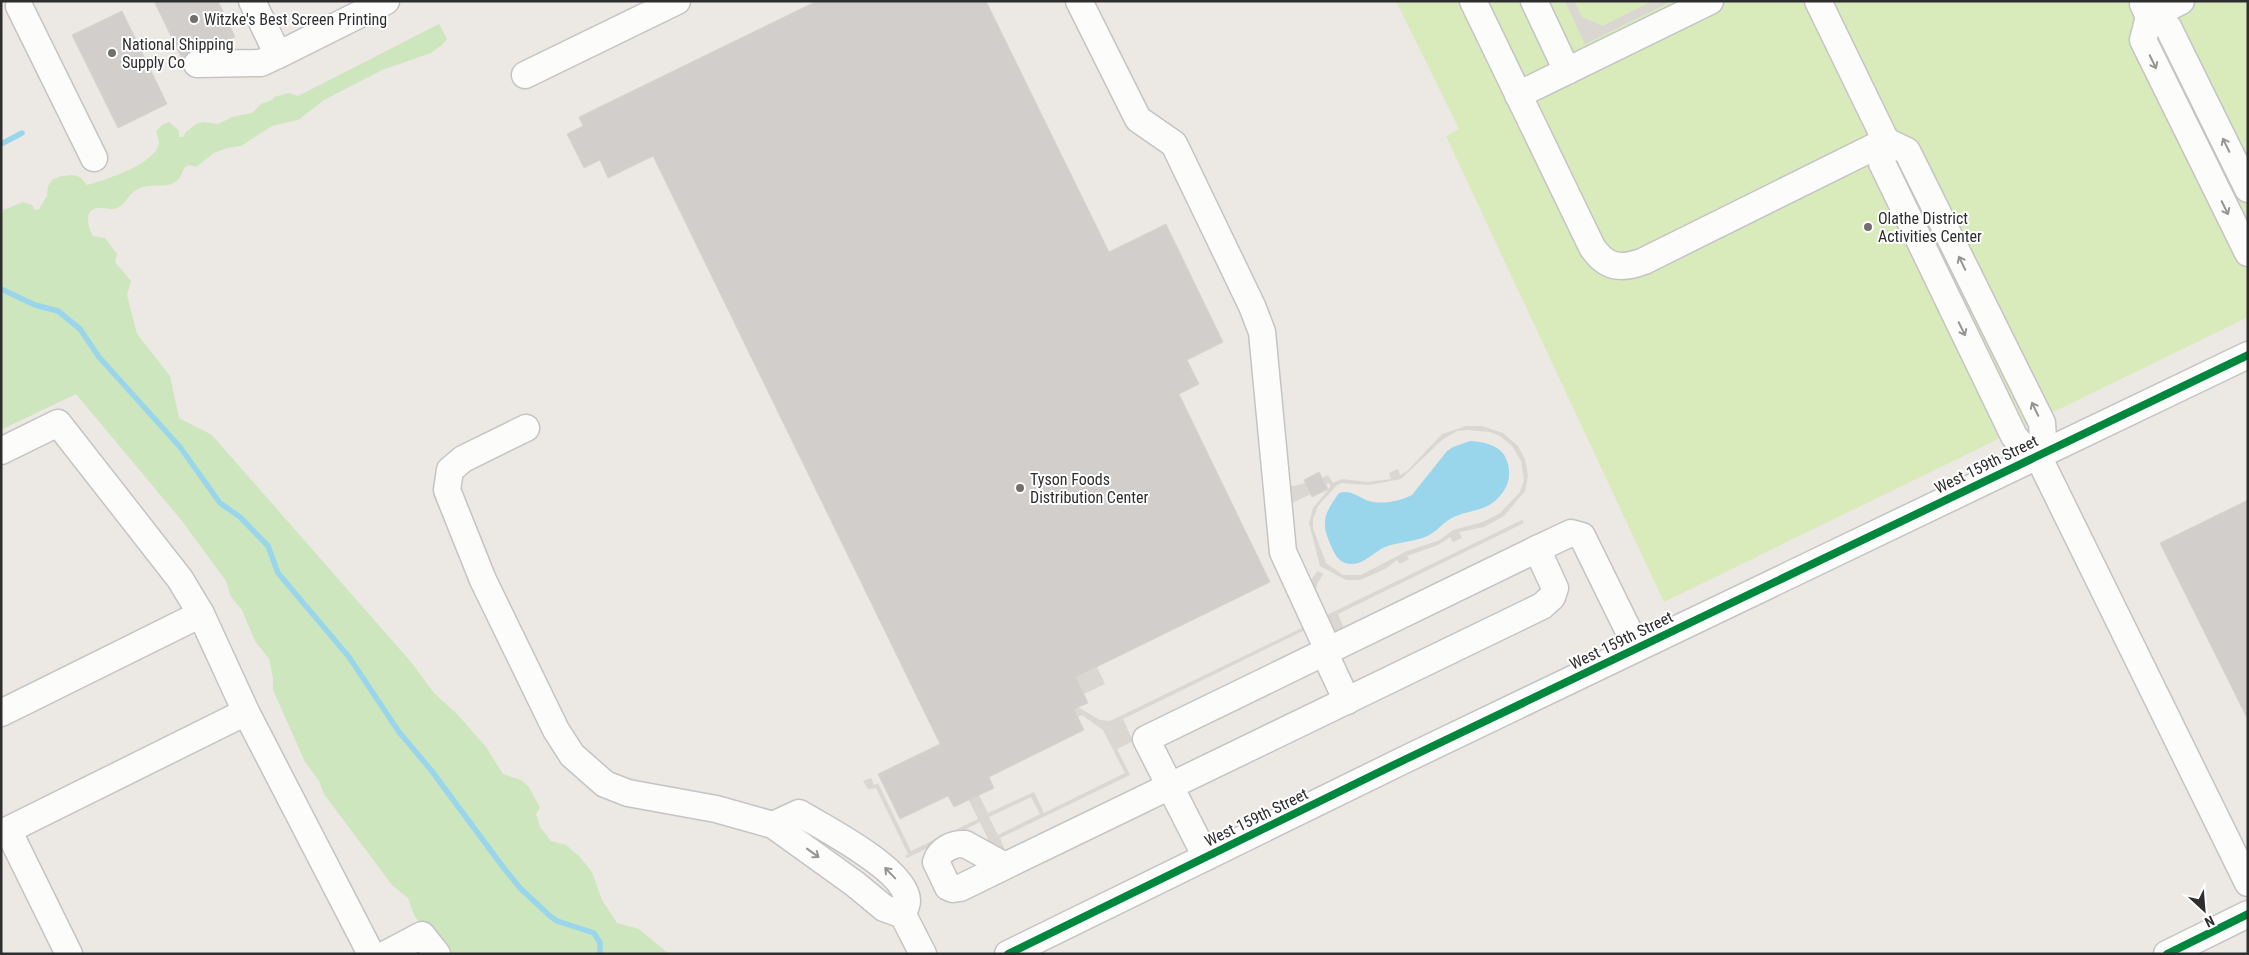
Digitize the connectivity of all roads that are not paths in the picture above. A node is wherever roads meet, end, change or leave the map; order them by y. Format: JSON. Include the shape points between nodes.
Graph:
{"nodes":[{"id":1,"x":252,"y":1,"type":"edge"},
{"id":2,"x":386,"y":1,"type":"edge"},
{"id":3,"x":677,"y":1,"type":"edge"},
{"id":4,"x":1079,"y":1,"type":"edge"},
{"id":5,"x":1473,"y":1,"type":"edge"},
{"id":6,"x":1534,"y":1,"type":"edge"},
{"id":7,"x":1710,"y":1,"type":"edge"},
{"id":8,"x":1818,"y":1,"type":"edge"},
{"id":9,"x":2181,"y":1,"type":"edge"},
{"id":10,"x":16,"y":7,"type":"edge"},
{"id":11,"x":2146,"y":9,"type":"edge"},
{"id":12,"x":278,"y":55,"type":"junction"},
{"id":13,"x":197,"y":64,"type":"dead end"},
{"id":14,"x":1567,"y":71,"type":"junction"},
{"id":15,"x":525,"y":75,"type":"dead end"},
{"id":16,"x":1518,"y":95,"type":"junction"},
{"id":17,"x":1886,"y":141,"type":"junction"},
{"id":18,"x":94,"y":158,"type":"dead end"},
{"id":19,"x":2248,"y":189,"type":"edge"},
{"id":20,"x":1930,"y":197,"type":"junction"},
{"id":21,"x":1905,"y":209,"type":"junction"},
{"id":22,"x":2248,"y":254,"type":"edge"},
{"id":23,"x":2248,"y":355,"type":"edge"},
{"id":24,"x":526,"y":428,"type":"dead end"},
{"id":25,"x":1,"y":451,"type":"edge"},
{"id":26,"x":2037,"y":454,"type":"junction"},
{"id":27,"x":1537,"y":549,"type":"junction"},
{"id":28,"x":201,"y":614,"type":"junction"},
{"id":29,"x":1637,"y":648,"type":"junction"},
{"id":30,"x":1327,"y":653,"type":"junction"},
{"id":31,"x":1347,"y":701,"type":"junction"},
{"id":32,"x":246,"y":712,"type":"junction"},
{"id":33,"x":1,"y":713,"type":"edge"},
{"id":34,"x":1170,"y":786,"type":"junction"},
{"id":35,"x":1206,"y":857,"type":"junction"},
{"id":36,"x":1005,"y":866,"type":"dead end"},
{"id":37,"x":2248,"y":883,"type":"edge"},
{"id":38,"x":2248,"y":914,"type":"edge"},
{"id":39,"x":2173,"y":952,"type":"edge"},
{"id":40,"x":69,"y":954,"type":"edge"},
{"id":41,"x":371,"y":954,"type":"edge"},
{"id":42,"x":386,"y":954,"type":"edge"},
{"id":43,"x":437,"y":954,"type":"edge"},
{"id":44,"x":923,"y":954,"type":"edge"},
{"id":45,"x":1008,"y":954,"type":"edge"}],
"edges":[{"from":1,"to":12,"type":"street"},
{"from":2,"to":12,"type":"street"},
{"from":3,"to":15,"type":"street"},
{"from":4,"to":30,"type":"street","via":[[1138,119],[1174,144],[1262,332],[1283,552]]},
{"from":5,"to":16,"type":"street"},
{"from":6,"to":14,"type":"street"},
{"from":7,"to":14,"type":"street"},
{"from":8,"to":17,"type":"street"},
{"from":9,"to":11,"type":"street"},
{"from":10,"to":18,"type":"street"},
{"from":19,"to":11,"type":"street","one_way":true,"via":[[2168,27]]},
{"from":11,"to":22,"type":"street","one_way":true,"via":[[2143,40]]},
{"from":12,"to":13,"type":"street","via":[[261,63]]},
{"from":14,"to":16,"type":"street"},
{"from":16,"to":17,"type":"street","via":[[1592,247],[1598,257],[1619,266],[1632,266],[1644,261]]},
{"from":17,"to":20,"type":"street","via":[[1907,151]]},
{"from":17,"to":21,"type":"street","via":[[1882,163]]},
{"from":20,"to":21,"type":"street"},
{"from":26,"to":20,"type":"street","one_way":true,"via":[[2043,438],[2042,423]]},
{"from":21,"to":26,"type":"street","one_way":true,"via":[[2014,436],[2023,447]]},
{"from":23,"to":26,"type":"street","name":"West 159th Street"},
{"from":24,"to":44,"type":"street","via":[[462,460],[450,470],[447,490],[482,580],[556,730],[572,755],[605,784],[628,793],[716,809],[773,825],[800,813],[876,859],[903,887],[907,901],[903,915]]},
{"from":25,"to":28,"type":"street","via":[[58,423],[180,579]]},
{"from":26,"to":29,"type":"street","name":"West 159th Street"},
{"from":26,"to":37,"type":"street"},
{"from":27,"to":29,"type":"street","via":[[1571,533],[1582,536]]},
{"from":27,"to":30,"type":"street"},
{"from":27,"to":31,"type":"street","via":[[1555,588],[1552,597],[1542,606]]},
{"from":28,"to":32,"type":"street"},
{"from":28,"to":33,"type":"street"},
{"from":29,"to":35,"type":"street","name":"West 159th Street"},
{"from":30,"to":31,"type":"street"},
{"from":30,"to":34,"type":"street","via":[[1146,739]]},
{"from":31,"to":34,"type":"street"},
{"from":32,"to":40,"type":"street","via":[[8,830]]},
{"from":32,"to":41,"type":"street"},
{"from":34,"to":35,"type":"street"},
{"from":34,"to":36,"type":"street"},
{"from":35,"to":45,"type":"street","name":"West 159th Street"},
{"from":38,"to":39,"type":"street"},
{"from":42,"to":43,"type":"street","via":[[422,935]]}]}
